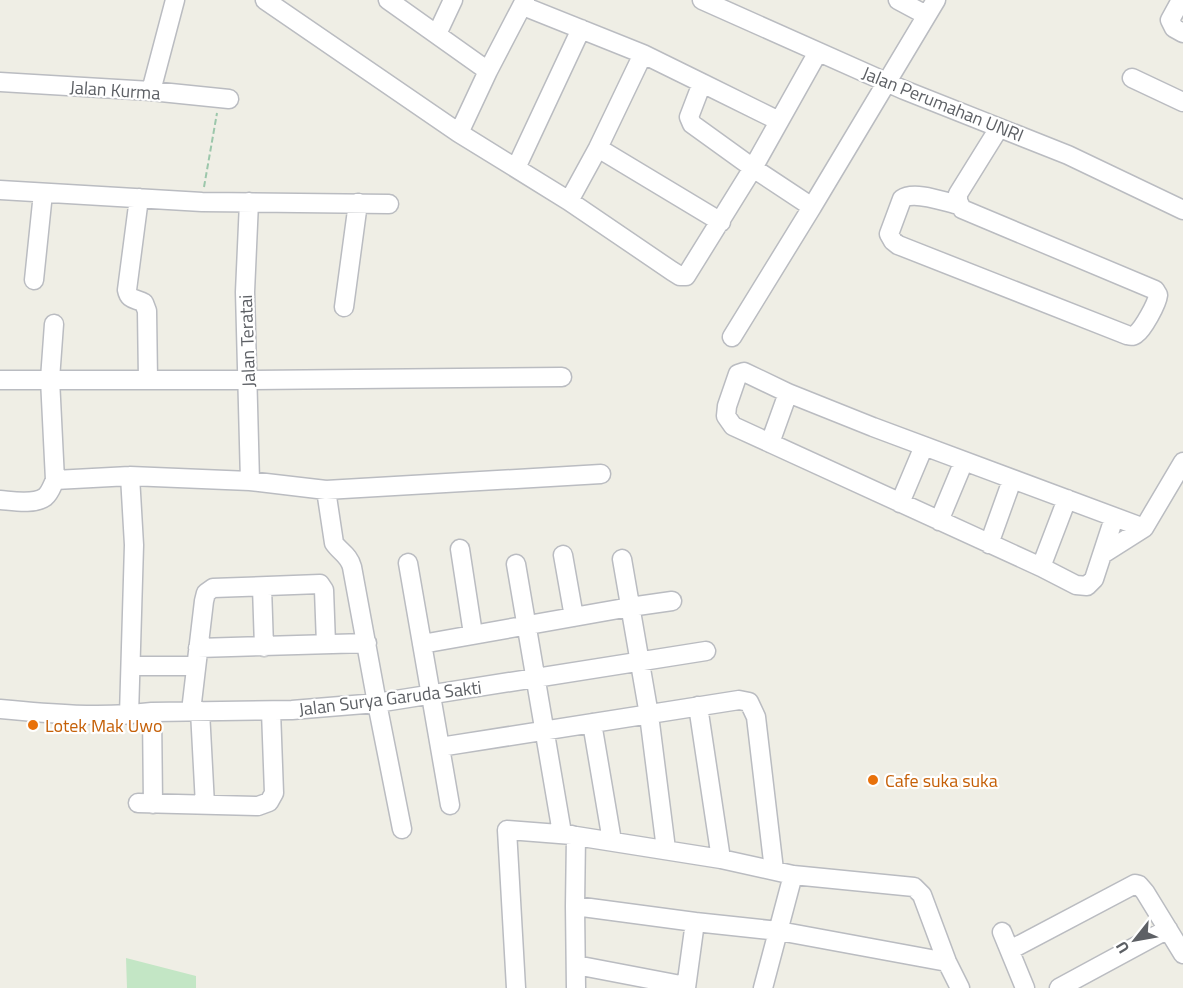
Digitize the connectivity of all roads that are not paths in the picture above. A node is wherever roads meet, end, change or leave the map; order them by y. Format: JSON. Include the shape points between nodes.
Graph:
{"nodes":[{"id":1,"x":176,"y":0,"type":"edge"},
{"id":2,"x":387,"y":0,"type":"edge"},
{"id":3,"x":453,"y":0,"type":"edge"},
{"id":4,"x":702,"y":0,"type":"edge"},
{"id":5,"x":898,"y":0,"type":"edge"},
{"id":6,"x":1181,"y":0,"type":"edge"},
{"id":7,"x":269,"y":1,"type":"edge"},
{"id":8,"x":524,"y":3,"type":"edge"},
{"id":9,"x":728,"y":5,"type":"edge"},
{"id":10,"x":931,"y":8,"type":"edge"},
{"id":11,"x":581,"y":28,"type":"junction"},
{"id":12,"x":1183,"y":33,"type":"edge"},
{"id":13,"x":437,"y":34,"type":"junction"},
{"id":14,"x":818,"y":52,"type":"junction"},
{"id":15,"x":643,"y":54,"type":"junction"},
{"id":16,"x":488,"y":72,"type":"junction"},
{"id":17,"x":1132,"y":78,"type":"dead end"},
{"id":18,"x":0,"y":82,"type":"edge"},
{"id":19,"x":886,"y":82,"type":"junction"},
{"id":20,"x":702,"y":83,"type":"junction"},
{"id":21,"x":151,"y":91,"type":"junction"},
{"id":22,"x":224,"y":99,"type":"road end"},
{"id":23,"x":1183,"y":102,"type":"edge"},
{"id":24,"x":779,"y":120,"type":"junction"},
{"id":25,"x":999,"y":128,"type":"junction"},
{"id":26,"x":459,"y":133,"type":"junction"},
{"id":27,"x":598,"y":148,"type":"junction"},
{"id":28,"x":516,"y":168,"type":"junction"},
{"id":29,"x":753,"y":168,"type":"junction"},
{"id":30,"x":0,"y":190,"type":"edge"},
{"id":31,"x":44,"y":193,"type":"junction"},
{"id":32,"x":140,"y":198,"type":"junction"},
{"id":33,"x":569,"y":201,"type":"junction"},
{"id":34,"x":249,"y":202,"type":"junction"},
{"id":35,"x":358,"y":203,"type":"junction"},
{"id":36,"x":389,"y":204,"type":"dead end"},
{"id":37,"x":959,"y":205,"type":"junction"},
{"id":38,"x":812,"y":207,"type":"junction"},
{"id":39,"x":1183,"y":210,"type":"edge"},
{"id":40,"x":721,"y":222,"type":"junction"},
{"id":41,"x":33,"y":280,"type":"dead end"},
{"id":42,"x":344,"y":307,"type":"dead end"},
{"id":43,"x":54,"y":324,"type":"dead end"},
{"id":44,"x":732,"y":337,"type":"dead end"},
{"id":45,"x":562,"y":377,"type":"dead end"},
{"id":46,"x":50,"y":379,"type":"junction"},
{"id":47,"x":0,"y":380,"type":"edge"},
{"id":48,"x":148,"y":380,"type":"junction"},
{"id":49,"x":248,"y":380,"type":"junction"},
{"id":50,"x":788,"y":393,"type":"junction"},
{"id":51,"x":770,"y":443,"type":"junction"},
{"id":52,"x":924,"y":446,"type":"junction"},
{"id":53,"x":964,"y":461,"type":"junction"},
{"id":54,"x":1183,"y":462,"type":"edge"},
{"id":55,"x":601,"y":474,"type":"dead end"},
{"id":56,"x":130,"y":476,"type":"junction"},
{"id":57,"x":56,"y":480,"type":"junction"},
{"id":58,"x":1012,"y":480,"type":"junction"},
{"id":59,"x":250,"y":481,"type":"junction"},
{"id":60,"x":326,"y":490,"type":"junction"},
{"id":61,"x":1067,"y":499,"type":"junction"},
{"id":62,"x":0,"y":500,"type":"edge"},
{"id":63,"x":900,"y":503,"type":"junction"},
{"id":64,"x":1114,"y":518,"type":"junction"},
{"id":65,"x":939,"y":521,"type":"junction"},
{"id":66,"x":1144,"y":528,"type":"junction"},
{"id":67,"x":989,"y":544,"type":"junction"},
{"id":68,"x":460,"y":549,"type":"dead end"},
{"id":69,"x":1103,"y":554,"type":"junction"},
{"id":70,"x":562,"y":555,"type":"dead end"},
{"id":71,"x":622,"y":559,"type":"dead end"},
{"id":72,"x":408,"y":563,"type":"dead end"},
{"id":73,"x":516,"y":564,"type":"dead end"},
{"id":74,"x":1041,"y":567,"type":"junction"},
{"id":75,"x":262,"y":587,"type":"junction"},
{"id":76,"x":672,"y":601,"type":"dead end"},
{"id":77,"x":630,"y":607,"type":"junction"},
{"id":78,"x":574,"y":617,"type":"junction"},
{"id":79,"x":526,"y":627,"type":"junction"},
{"id":80,"x":473,"y":634,"type":"junction"},
{"id":81,"x":326,"y":644,"type":"junction"},
{"id":82,"x":367,"y":644,"type":"junction"},
{"id":83,"x":422,"y":644,"type":"junction"},
{"id":84,"x":264,"y":647,"type":"junction"},
{"id":85,"x":706,"y":651,"type":"dead end"},
{"id":86,"x":197,"y":657,"type":"junction"},
{"id":87,"x":639,"y":661,"type":"junction"},
{"id":88,"x":132,"y":666,"type":"junction"},
{"id":89,"x":536,"y":679,"type":"junction"},
{"id":90,"x":430,"y":695,"type":"junction"},
{"id":91,"x":376,"y":703,"type":"junction"},
{"id":92,"x":698,"y":706,"type":"junction"},
{"id":93,"x":0,"y":709,"type":"edge"},
{"id":94,"x":195,"y":711,"type":"junction"},
{"id":95,"x":271,"y":711,"type":"junction"},
{"id":96,"x":152,"y":712,"type":"junction"},
{"id":97,"x":129,"y":715,"type":"junction"},
{"id":98,"x":649,"y":715,"type":"junction"},
{"id":99,"x":591,"y":723,"type":"junction"},
{"id":100,"x":544,"y":731,"type":"junction"},
{"id":101,"x":440,"y":747,"type":"junction"},
{"id":102,"x":205,"y":805,"type":"junction"},
{"id":103,"x":450,"y":805,"type":"dead end"},
{"id":104,"x":402,"y":829,"type":"dead end"},
{"id":105,"x":569,"y":834,"type":"junction"},
{"id":106,"x":612,"y":841,"type":"junction"},
{"id":107,"x":666,"y":849,"type":"junction"},
{"id":108,"x":721,"y":859,"type":"junction"},
{"id":109,"x":774,"y":870,"type":"junction"},
{"id":110,"x":793,"y":875,"type":"junction"},
{"id":111,"x":575,"y":906,"type":"junction"},
{"id":112,"x":695,"y":922,"type":"junction"},
{"id":113,"x":1168,"y":929,"type":"junction"},
{"id":114,"x":780,"y":931,"type":"junction"},
{"id":115,"x":1002,"y":932,"type":"dead end"},
{"id":116,"x":1010,"y":950,"type":"junction"},
{"id":117,"x":1183,"y":954,"type":"edge"},
{"id":118,"x":947,"y":962,"type":"junction"},
{"id":119,"x":576,"y":965,"type":"junction"},
{"id":120,"x":686,"y":987,"type":"edge"},
{"id":121,"x":767,"y":987,"type":"edge"},
{"id":122,"x":516,"y":988,"type":"edge"},
{"id":123,"x":576,"y":988,"type":"edge"},
{"id":124,"x":960,"y":988,"type":"edge"},
{"id":125,"x":1025,"y":988,"type":"edge"},
{"id":126,"x":1059,"y":988,"type":"edge"}],
"edges":[{"from":1,"to":21,"type":"street"},
{"from":2,"to":13,"type":"street"},
{"from":3,"to":13,"type":"street"},
{"from":4,"to":9,"type":"street","name":"Jalan Perumahan UNRI"},
{"from":5,"to":10,"type":"street"},
{"from":6,"to":12,"type":"street","via":[[1170,20]]},
{"from":7,"to":26,"type":"street"},
{"from":8,"to":11,"type":"street"},
{"from":8,"to":16,"type":"street"},
{"from":9,"to":14,"type":"street","name":"Jalan Perumahan UNRI"},
{"from":10,"to":19,"type":"street"},
{"from":11,"to":15,"type":"street"},
{"from":11,"to":28,"type":"street"},
{"from":13,"to":16,"type":"street"},
{"from":14,"to":19,"type":"street","name":"Jalan Perumahan UNRI"},
{"from":14,"to":24,"type":"street"},
{"from":15,"to":20,"type":"street"},
{"from":15,"to":27,"type":"street"},
{"from":16,"to":26,"type":"street"},
{"from":17,"to":23,"type":"street"},
{"from":18,"to":21,"type":"street","name":"Jalan Kurma"},
{"from":19,"to":25,"type":"street","name":"Jalan Perumahan UNRI"},
{"from":19,"to":38,"type":"street"},
{"from":20,"to":24,"type":"street"},
{"from":20,"to":29,"type":"street","via":[[690,122]]},
{"from":21,"to":22,"type":"street","name":"Jalan Kurma"},
{"from":24,"to":29,"type":"street"},
{"from":25,"to":37,"type":"street","via":[[958,194]]},
{"from":25,"to":39,"type":"street","name":"Jalan Perumahan UNRI","via":[[1068,155]]},
{"from":26,"to":28,"type":"street"},
{"from":27,"to":33,"type":"street"},
{"from":27,"to":40,"type":"street"},
{"from":28,"to":33,"type":"street"},
{"from":29,"to":38,"type":"street"},
{"from":29,"to":40,"type":"street"},
{"from":30,"to":31,"type":"street"},
{"from":31,"to":32,"type":"street"},
{"from":31,"to":41,"type":"street"},
{"from":32,"to":34,"type":"street"},
{"from":32,"to":48,"type":"street","via":[[127,290],[131,299],[144,303],[147,311]]},
{"from":33,"to":40,"type":"street","via":[[684,276]]},
{"from":34,"to":35,"type":"street"},
{"from":34,"to":49,"type":"street","name":"Jalan Teratai","via":[[245,292]]},
{"from":35,"to":36,"type":"street"},
{"from":35,"to":42,"type":"street"},
{"from":37,"to":37,"type":"street","via":[[967,212],[1155,290],[1157,302],[1138,333],[1127,336],[898,245],[889,234],[906,196]]},
{"from":38,"to":44,"type":"street"},
{"from":43,"to":46,"type":"street"},
{"from":45,"to":49,"type":"street"},
{"from":46,"to":47,"type":"street"},
{"from":46,"to":48,"type":"street"},
{"from":46,"to":57,"type":"street"},
{"from":48,"to":49,"type":"street"},
{"from":49,"to":59,"type":"street","name":"Jalan Teratai"},
{"from":50,"to":51,"type":"street"},
{"from":50,"to":51,"type":"street","via":[[744,372],[738,374],[727,406],[728,420]]},
{"from":50,"to":52,"type":"street"},
{"from":51,"to":63,"type":"street"},
{"from":52,"to":53,"type":"street"},
{"from":52,"to":63,"type":"street"},
{"from":53,"to":58,"type":"street"},
{"from":53,"to":65,"type":"street"},
{"from":54,"to":66,"type":"street"},
{"from":55,"to":60,"type":"street"},
{"from":56,"to":57,"type":"street"},
{"from":56,"to":59,"type":"street"},
{"from":56,"to":88,"type":"street","via":[[134,545]]},
{"from":57,"to":62,"type":"street","via":[[42,499]]},
{"from":58,"to":61,"type":"street"},
{"from":58,"to":67,"type":"street"},
{"from":59,"to":60,"type":"street"},
{"from":60,"to":82,"type":"street","via":[[332,537],[350,559]]},
{"from":61,"to":64,"type":"street"},
{"from":61,"to":74,"type":"street"},
{"from":63,"to":65,"type":"street"},
{"from":64,"to":66,"type":"street"},
{"from":64,"to":69,"type":"street"},
{"from":65,"to":67,"type":"street"},
{"from":66,"to":69,"type":"street"},
{"from":67,"to":74,"type":"street"},
{"from":68,"to":80,"type":"street"},
{"from":69,"to":74,"type":"street","via":[[1094,579],[1087,586],[1076,585]]},
{"from":70,"to":78,"type":"street"},
{"from":71,"to":77,"type":"street"},
{"from":72,"to":83,"type":"street"},
{"from":73,"to":79,"type":"street"},
{"from":75,"to":81,"type":"street","via":[[322,585]]},
{"from":75,"to":84,"type":"street"},
{"from":75,"to":86,"type":"street","via":[[218,587],[207,592]]},
{"from":76,"to":77,"type":"street"},
{"from":77,"to":78,"type":"street"},
{"from":77,"to":87,"type":"street"},
{"from":78,"to":79,"type":"street"},
{"from":79,"to":80,"type":"street"},
{"from":79,"to":89,"type":"street"},
{"from":80,"to":83,"type":"street"},
{"from":81,"to":82,"type":"street"},
{"from":81,"to":84,"type":"street"},
{"from":82,"to":91,"type":"street"},
{"from":83,"to":90,"type":"street"},
{"from":84,"to":86,"type":"street"},
{"from":85,"to":87,"type":"street","name":"Jalan Surya Garuda Sakti"},
{"from":86,"to":88,"type":"street"},
{"from":86,"to":94,"type":"street"},
{"from":87,"to":89,"type":"street","name":"Jalan Surya Garuda Sakti"},
{"from":87,"to":98,"type":"street"},
{"from":88,"to":97,"type":"street"},
{"from":89,"to":90,"type":"street","name":"Jalan Surya Garuda Sakti"},
{"from":89,"to":100,"type":"street"},
{"from":90,"to":91,"type":"street","name":"Jalan Surya Garuda Sakti"},
{"from":90,"to":101,"type":"street"},
{"from":91,"to":95,"type":"street","name":"Jalan Surya Garuda Sakti"},
{"from":91,"to":104,"type":"street"},
{"from":92,"to":98,"type":"street"},
{"from":92,"to":108,"type":"street"},
{"from":92,"to":109,"type":"street","via":[[739,700],[749,702],[754,709]]},
{"from":93,"to":97,"type":"street","name":"Jalan Surya Garuda Sakti"},
{"from":94,"to":95,"type":"street","name":"Jalan Surya Garuda Sakti"},
{"from":94,"to":96,"type":"street","name":"Jalan Surya Garuda Sakti"},
{"from":94,"to":102,"type":"street"},
{"from":95,"to":102,"type":"street","via":[[273,798],[258,806]]},
{"from":96,"to":97,"type":"street","name":"Jalan Surya Garuda Sakti"},
{"from":96,"to":102,"type":"street","via":[[146,803]]},
{"from":98,"to":99,"type":"street"},
{"from":98,"to":107,"type":"street"},
{"from":99,"to":100,"type":"street"},
{"from":99,"to":106,"type":"street"},
{"from":100,"to":101,"type":"street"},
{"from":100,"to":105,"type":"street"},
{"from":101,"to":103,"type":"street"},
{"from":105,"to":106,"type":"street"},
{"from":105,"to":111,"type":"street"},
{"from":105,"to":122,"type":"street","via":[[507,830]]},
{"from":106,"to":107,"type":"street"},
{"from":107,"to":108,"type":"street"},
{"from":108,"to":109,"type":"street"},
{"from":109,"to":110,"type":"street"},
{"from":110,"to":114,"type":"street"},
{"from":110,"to":118,"type":"street","via":[[917,889]]},
{"from":111,"to":112,"type":"street"},
{"from":111,"to":119,"type":"street"},
{"from":112,"to":114,"type":"street"},
{"from":112,"to":120,"type":"street"},
{"from":113,"to":116,"type":"street","via":[[1145,892],[1135,884]]},
{"from":113,"to":117,"type":"street"},
{"from":113,"to":126,"type":"street"},
{"from":114,"to":118,"type":"street"},
{"from":114,"to":121,"type":"street"},
{"from":115,"to":116,"type":"street"},
{"from":116,"to":125,"type":"street"},
{"from":118,"to":124,"type":"street"},
{"from":119,"to":120,"type":"street"},
{"from":119,"to":123,"type":"street"}]}
